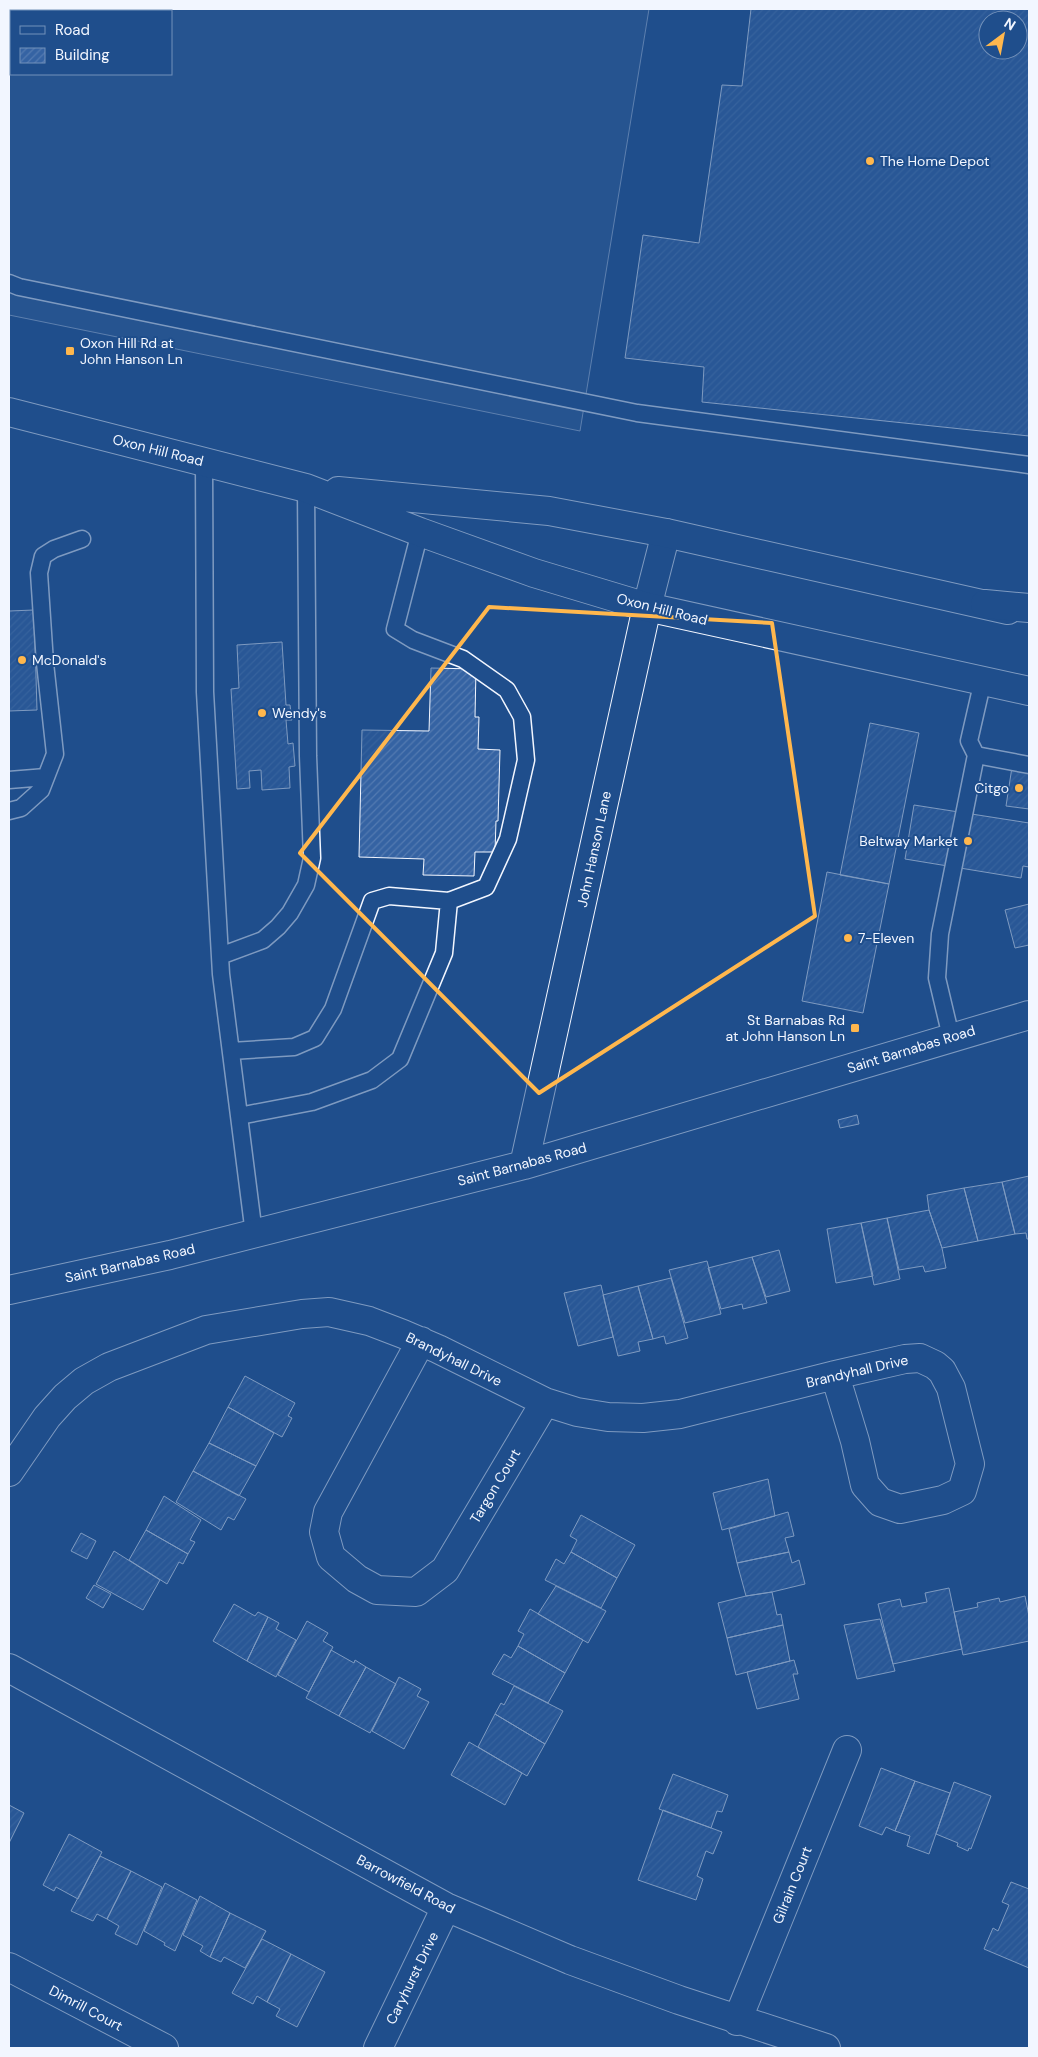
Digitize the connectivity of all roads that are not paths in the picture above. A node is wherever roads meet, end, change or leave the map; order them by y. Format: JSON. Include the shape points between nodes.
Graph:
{"nodes":[{"id":1,"x":9,"y":282,"type":"edge"},
{"id":2,"x":9,"y":412,"type":"edge"},
{"id":3,"x":204,"y":462,"type":"junction"},
{"id":4,"x":1029,"y":465,"type":"edge"},
{"id":5,"x":306,"y":488,"type":"junction"},
{"id":6,"x":420,"y":532,"type":"junction"},
{"id":7,"x":666,"y":533,"type":"junction"},
{"id":8,"x":82,"y":539,"type":"dead end"},
{"id":9,"x":985,"y":604,"type":"junction"},
{"id":10,"x":647,"y":607,"type":"junction"},
{"id":11,"x":1029,"y":608,"type":"edge"},
{"id":12,"x":1029,"y":614,"type":"edge"},
{"id":13,"x":983,"y":680,"type":"junction"},
{"id":14,"x":1029,"y":691,"type":"edge"},
{"id":15,"x":976,"y":755,"type":"junction"},
{"id":16,"x":1029,"y":765,"type":"edge"},
{"id":17,"x":46,"y":777,"type":"junction"},
{"id":18,"x":9,"y":780,"type":"edge"},
{"id":19,"x":9,"y":811,"type":"edge"},
{"id":20,"x":448,"y":901,"type":"junction"},
{"id":21,"x":220,"y":956,"type":"junction"},
{"id":22,"x":1029,"y":1015,"type":"edge"},
{"id":23,"x":951,"y":1037,"type":"junction"},
{"id":24,"x":231,"y":1051,"type":"junction"},
{"id":25,"x":239,"y":1116,"type":"junction"},
{"id":26,"x":524,"y":1165,"type":"junction"},
{"id":27,"x":254,"y":1234,"type":"junction"},
{"id":28,"x":9,"y":1290,"type":"edge"},
{"id":29,"x":420,"y":1341,"type":"junction"},
{"id":30,"x":835,"y":1375,"type":"junction"},
{"id":31,"x":545,"y":1402,"type":"junction"},
{"id":32,"x":9,"y":1472,"type":"edge"},
{"id":33,"x":9,"y":1668,"type":"edge"},
{"id":34,"x":847,"y":1750,"type":"dead end"},
{"id":35,"x":446,"y":1907,"type":"junction"},
{"id":36,"x":9,"y":1967,"type":"edge"},
{"id":37,"x":737,"y":2021,"type":"junction"},
{"id":38,"x":164,"y":2048,"type":"edge"},
{"id":39,"x":378,"y":2048,"type":"edge"},
{"id":40,"x":826,"y":2048,"type":"edge"}],
"edges":[{"from":1,"to":4,"type":"lane","via":[[18,287],[637,413]]},
{"from":2,"to":3,"type":"main road","name":"Oxon Hill Road"},
{"from":3,"to":5,"type":"main road","name":"Oxon Hill Road"},
{"from":3,"to":21,"type":"lane","via":[[205,692]]},
{"from":5,"to":6,"type":"main road","name":"Oxon Hill Road"},
{"from":5,"to":7,"type":"main road","name":"Oxon Hill Road","via":[[549,511]]},
{"from":5,"to":21,"type":"lane","via":[[312,858],[306,885],[278,927],[263,940]]},
{"from":6,"to":10,"type":"main road","name":"Oxon Hill Road","via":[[534,573]]},
{"from":6,"to":20,"type":"lane","via":[[395,629],[462,659],[507,690],[522,717],[526,760],[508,839],[486,887]]},
{"from":7,"to":9,"type":"main road","name":"Oxon Hill Road"},
{"from":7,"to":10,"type":"main road","name":"John Hanson Lane"},
{"from":8,"to":17,"type":"lane","via":[[54,548],[43,556],[39,573],[55,754]]},
{"from":9,"to":11,"type":"main road"},
{"from":9,"to":12,"type":"main road","name":"Oxon Hill Road"},
{"from":10,"to":13,"type":"main road","name":"Oxon Hill Road"},
{"from":10,"to":26,"type":"main road","name":"John Hanson Lane"},
{"from":13,"to":14,"type":"main road","name":"Oxon Hill Road"},
{"from":13,"to":15,"type":"lane","via":[[969,741]]},
{"from":15,"to":16,"type":"lane"},
{"from":15,"to":23,"type":"lane","via":[[940,934],[937,978]]},
{"from":17,"to":18,"type":"lane"},
{"from":17,"to":19,"type":"lane","via":[[41,790],[21,808]]},
{"from":20,"to":24,"type":"lane","via":[[389,896],[372,902],[333,1008],[315,1038],[294,1047]]},
{"from":20,"to":25,"type":"lane","via":[[444,954],[400,1059],[372,1080],[312,1102]]},
{"from":21,"to":24,"type":"lane"},
{"from":22,"to":23,"type":"main road","name":"Saint Barnabas Road"},
{"from":23,"to":26,"type":"main road","name":"Saint Barnabas Road"},
{"from":24,"to":25,"type":"lane"},
{"from":25,"to":27,"type":"lane"},
{"from":26,"to":27,"type":"main road","name":"Saint Barnabas Road"},
{"from":27,"to":28,"type":"main road","name":"Saint Barnabas Road"},
{"from":29,"to":31,"type":"main road","name":"Brandyhall Drive"},
{"from":29,"to":31,"type":"main road","name":"Targon Court","via":[[328,1512],[324,1532],[331,1557],[378,1590],[416,1592],[445,1570]]},
{"from":29,"to":32,"type":"main road","name":"Brandyhall Drive","via":[[369,1321],[329,1312],[206,1330],[134,1357],[84,1381],[47,1417]]},
{"from":30,"to":30,"type":"main road","name":"Brandyhall Drive","via":[[865,1485],[880,1502],[900,1509],[943,1500],[962,1491],[970,1464],[951,1388],[942,1371],[929,1362],[914,1358]]},
{"from":30,"to":31,"type":"main road","name":"Brandyhall Drive","via":[[716,1406],[643,1418],[608,1417]]},
{"from":33,"to":35,"type":"main road","name":"Barrowfield Road"},
{"from":34,"to":37,"type":"main road","name":"Gilrain Court"},
{"from":35,"to":37,"type":"main road","name":"Barrowfield Road","via":[[570,1960]]},
{"from":35,"to":39,"type":"main road","name":"Caryhurst Drive"},
{"from":36,"to":38,"type":"main road","name":"Dimrill Court"},
{"from":37,"to":40,"type":"main road","name":"Barrowfield Road"}]}
